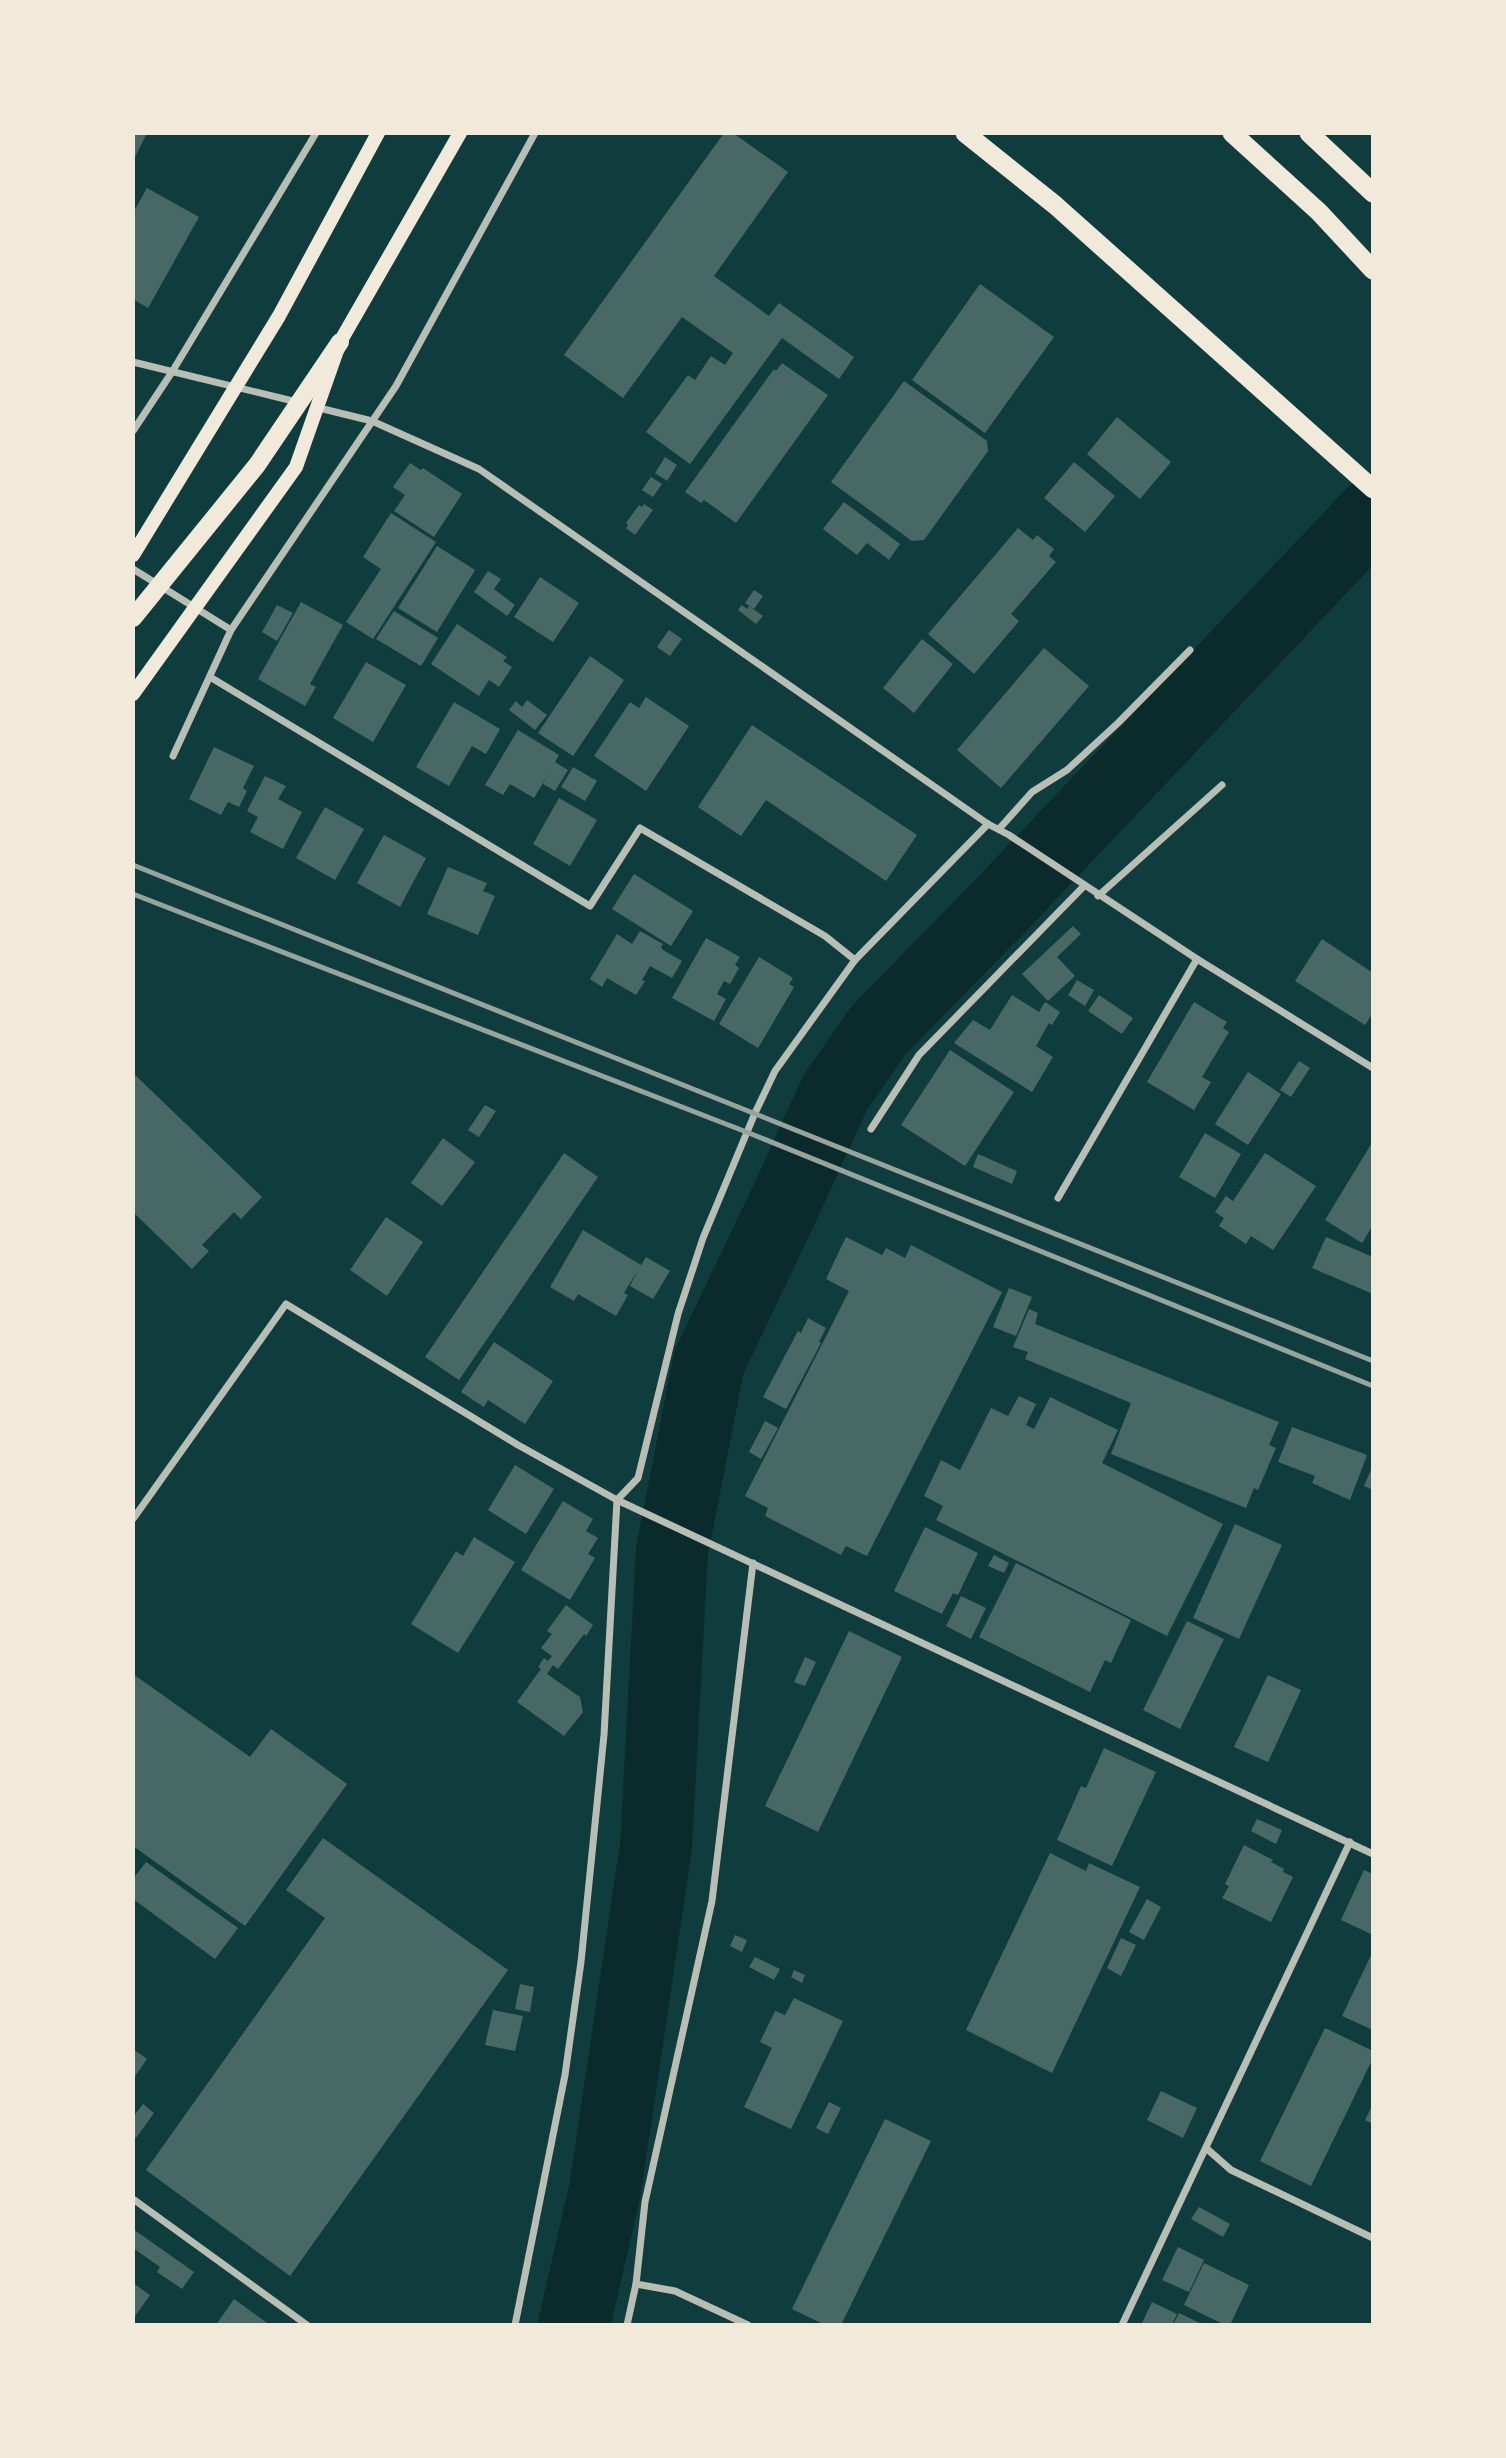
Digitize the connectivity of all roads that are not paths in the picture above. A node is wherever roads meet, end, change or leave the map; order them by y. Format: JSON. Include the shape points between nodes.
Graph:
{"nodes":[{"id":1,"x":316,"y":133,"type":"edge"},
{"id":2,"x":378,"y":133,"type":"edge"},
{"id":3,"x":460,"y":133,"type":"edge"},
{"id":4,"x":535,"y":133,"type":"edge"},
{"id":5,"x":965,"y":133,"type":"edge"},
{"id":6,"x":1232,"y":133,"type":"edge"},
{"id":7,"x":1309,"y":133,"type":"edge"},
{"id":8,"x":1373,"y":193,"type":"edge"},
{"id":9,"x":1373,"y":270,"type":"edge"},
{"id":10,"x":340,"y":342,"type":"junction"},
{"id":11,"x":133,"y":362,"type":"edge"},
{"id":12,"x":172,"y":372,"type":"junction"},
{"id":13,"x":372,"y":421,"type":"junction"},
{"id":14,"x":133,"y":430,"type":"edge"},
{"id":15,"x":1373,"y":489,"type":"edge"},
{"id":16,"x":133,"y":555,"type":"edge"},
{"id":17,"x":133,"y":569,"type":"edge"},
{"id":18,"x":133,"y":618,"type":"edge"},
{"id":19,"x":231,"y":631,"type":"junction"},
{"id":20,"x":1190,"y":650,"type":"dead end"},
{"id":21,"x":210,"y":677,"type":"junction"},
{"id":22,"x":133,"y":694,"type":"edge"},
{"id":23,"x":173,"y":756,"type":"dead end"},
{"id":24,"x":1222,"y":785,"type":"dead end"},
{"id":25,"x":988,"y":824,"type":"junction"},
{"id":26,"x":999,"y":829,"type":"junction"},
{"id":27,"x":1084,"y":886,"type":"junction"},
{"id":28,"x":1098,"y":896,"type":"junction"},
{"id":29,"x":1197,"y":959,"type":"junction"},
{"id":30,"x":855,"y":960,"type":"junction"},
{"id":31,"x":1373,"y":1068,"type":"edge"},
{"id":32,"x":871,"y":1129,"type":"dead end"},
{"id":33,"x":1058,"y":1198,"type":"dead end"},
{"id":34,"x":617,"y":1500,"type":"junction"},
{"id":35,"x":133,"y":1519,"type":"edge"},
{"id":36,"x":753,"y":1563,"type":"junction"},
{"id":37,"x":1350,"y":1842,"type":"junction"},
{"id":38,"x":1373,"y":1854,"type":"edge"},
{"id":39,"x":1206,"y":2148,"type":"junction"},
{"id":40,"x":133,"y":2199,"type":"edge"},
{"id":41,"x":1373,"y":2238,"type":"edge"},
{"id":42,"x":636,"y":2284,"type":"junction"},
{"id":43,"x":307,"y":2325,"type":"edge"},
{"id":44,"x":514,"y":2325,"type":"edge"},
{"id":45,"x":627,"y":2325,"type":"edge"},
{"id":46,"x":748,"y":2325,"type":"edge"},
{"id":47,"x":1122,"y":2325,"type":"edge"}],
"edges":[{"from":1,"to":12,"type":"street"},
{"from":2,"to":16,"type":"main road","via":[[279,316]]},
{"from":3,"to":10,"type":"main road"},
{"from":4,"to":13,"type":"street","via":[[396,386]]},
{"from":5,"to":15,"type":"highway","via":[[1055,205]]},
{"from":6,"to":9,"type":"highway","via":[[1319,212]]},
{"from":7,"to":8,"type":"highway"},
{"from":10,"to":18,"type":"main road","via":[[257,465]]},
{"from":10,"to":22,"type":"main road","via":[[296,467]]},
{"from":11,"to":12,"type":"street"},
{"from":12,"to":13,"type":"street"},
{"from":12,"to":14,"type":"street"},
{"from":13,"to":19,"type":"street"},
{"from":13,"to":25,"type":"street","via":[[479,470]]},
{"from":17,"to":19,"type":"street"},
{"from":19,"to":21,"type":"street"},
{"from":20,"to":26,"type":"street","via":[[1108,733],[1067,770],[1032,792]]},
{"from":21,"to":23,"type":"street"},
{"from":21,"to":30,"type":"street","via":[[590,906],[640,828],[825,936]]},
{"from":24,"to":28,"type":"street"},
{"from":25,"to":26,"type":"street"},
{"from":25,"to":30,"type":"street"},
{"from":26,"to":27,"type":"street"},
{"from":27,"to":28,"type":"street"},
{"from":27,"to":32,"type":"street","via":[[919,1055]]},
{"from":28,"to":29,"type":"street"},
{"from":29,"to":31,"type":"street"},
{"from":29,"to":33,"type":"street"},
{"from":30,"to":34,"type":"street","via":[[775,1071],[755,1113],[703,1238],[678,1314],[638,1478]]},
{"from":34,"to":35,"type":"street","via":[[286,1304]]},
{"from":34,"to":36,"type":"street"},
{"from":34,"to":44,"type":"street","via":[[604,1735],[581,1962],[565,2075]]},
{"from":36,"to":37,"type":"street"},
{"from":36,"to":42,"type":"street","via":[[712,1901],[645,2202]]},
{"from":37,"to":38,"type":"street"},
{"from":37,"to":39,"type":"street"},
{"from":39,"to":41,"type":"street","via":[[1231,2170]]},
{"from":39,"to":47,"type":"street"},
{"from":40,"to":43,"type":"street"},
{"from":42,"to":45,"type":"street"},
{"from":42,"to":46,"type":"street","via":[[675,2291]]}]}
